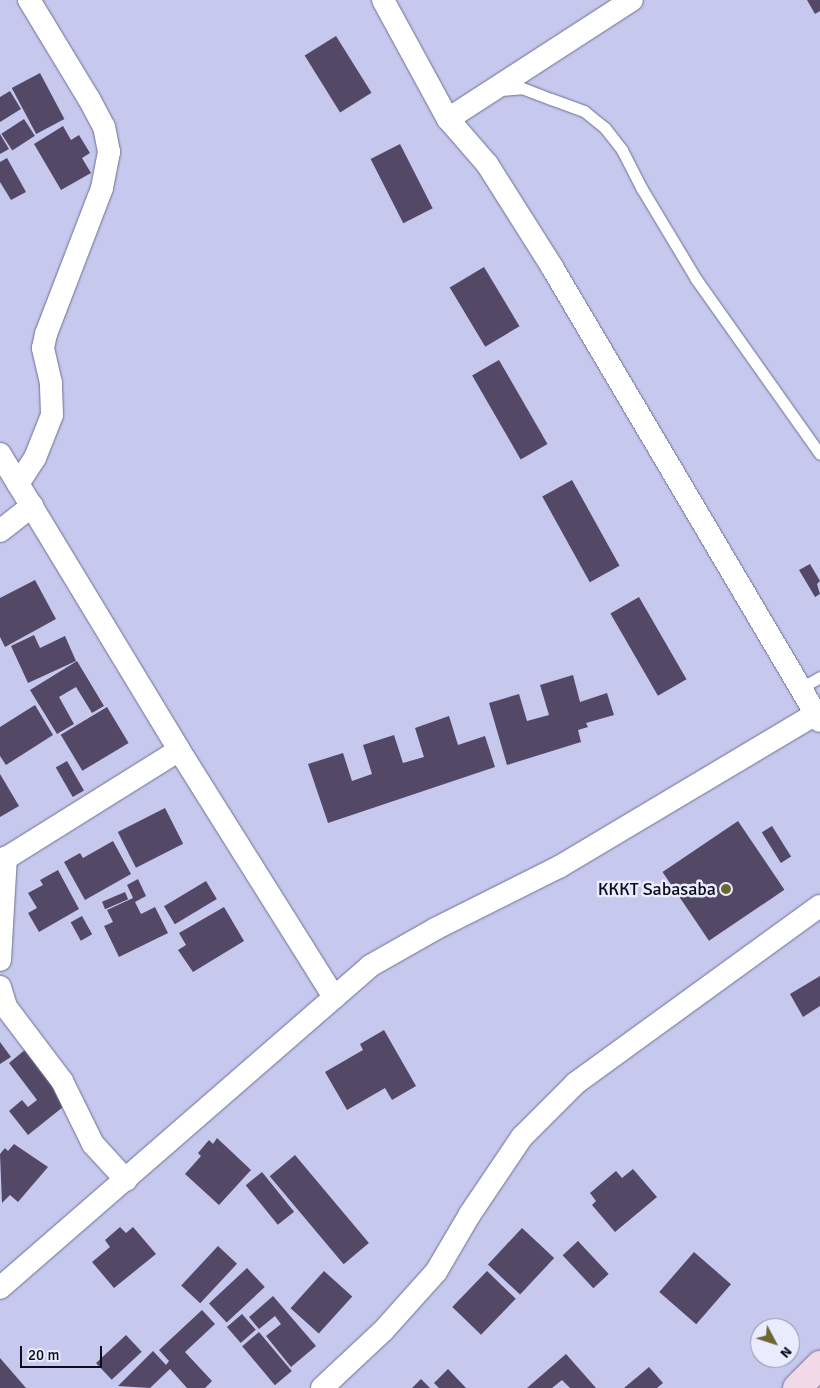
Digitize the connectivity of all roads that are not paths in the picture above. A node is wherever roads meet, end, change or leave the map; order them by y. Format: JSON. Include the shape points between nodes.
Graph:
{"nodes":[{"id":1,"x":29,"y":0,"type":"edge"},
{"id":2,"x":383,"y":0,"type":"edge"},
{"id":3,"x":632,"y":0,"type":"edge"},
{"id":4,"x":488,"y":91,"type":"junction"},
{"id":5,"x":448,"y":119,"type":"junction"},
{"id":6,"x":0,"y":454,"type":"edge"},
{"id":7,"x":820,"y":454,"type":"edge"},
{"id":8,"x":18,"y":484,"type":"junction"},
{"id":9,"x":32,"y":506,"type":"junction"},
{"id":10,"x":0,"y":532,"type":"edge"},
{"id":11,"x":811,"y":682,"type":"edge"},
{"id":12,"x":818,"y":718,"type":"edge"},
{"id":13,"x":179,"y":750,"type":"junction"},
{"id":14,"x":3,"y":859,"type":"edge"},
{"id":15,"x":820,"y":906,"type":"edge"},
{"id":16,"x":0,"y":960,"type":"edge"},
{"id":17,"x":0,"y":987,"type":"edge"},
{"id":18,"x":334,"y":997,"type":"junction"},
{"id":19,"x":126,"y":1180,"type":"junction"},
{"id":20,"x":0,"y":1288,"type":"edge"},
{"id":21,"x":820,"y":1365,"type":"edge"},
{"id":22,"x":322,"y":1388,"type":"edge"},
{"id":23,"x":798,"y":1388,"type":"edge"}],
"edges":[{"from":1,"to":8,"type":"street","via":[[93,106],[104,127],[109,152],[102,188],[46,334],[43,348],[51,384],[52,415],[35,458]]},
{"from":2,"to":5,"type":"street"},
{"from":3,"to":4,"type":"street"},
{"from":4,"to":5,"type":"street"},
{"from":4,"to":7,"type":"lane","via":[[522,88],[584,111],[605,128],[622,150],[696,279]]},
{"from":5,"to":11,"type":"street","via":[[486,164]]},
{"from":6,"to":8,"type":"street"},
{"from":8,"to":9,"type":"street"},
{"from":9,"to":10,"type":"street"},
{"from":9,"to":13,"type":"street"},
{"from":11,"to":12,"type":"street"},
{"from":12,"to":18,"type":"street","via":[[559,867],[434,929],[370,966]]},
{"from":13,"to":14,"type":"street"},
{"from":13,"to":18,"type":"street"},
{"from":14,"to":16,"type":"street"},
{"from":15,"to":22,"type":"street","via":[[576,1082],[522,1137],[436,1272],[383,1331]]},
{"from":17,"to":19,"type":"street","via":[[6,1007],[62,1081],[93,1144]]},
{"from":18,"to":19,"type":"street","via":[[158,1148]]},
{"from":19,"to":20,"type":"street","via":[[79,1216]]},
{"from":21,"to":23,"type":"main road"}]}
